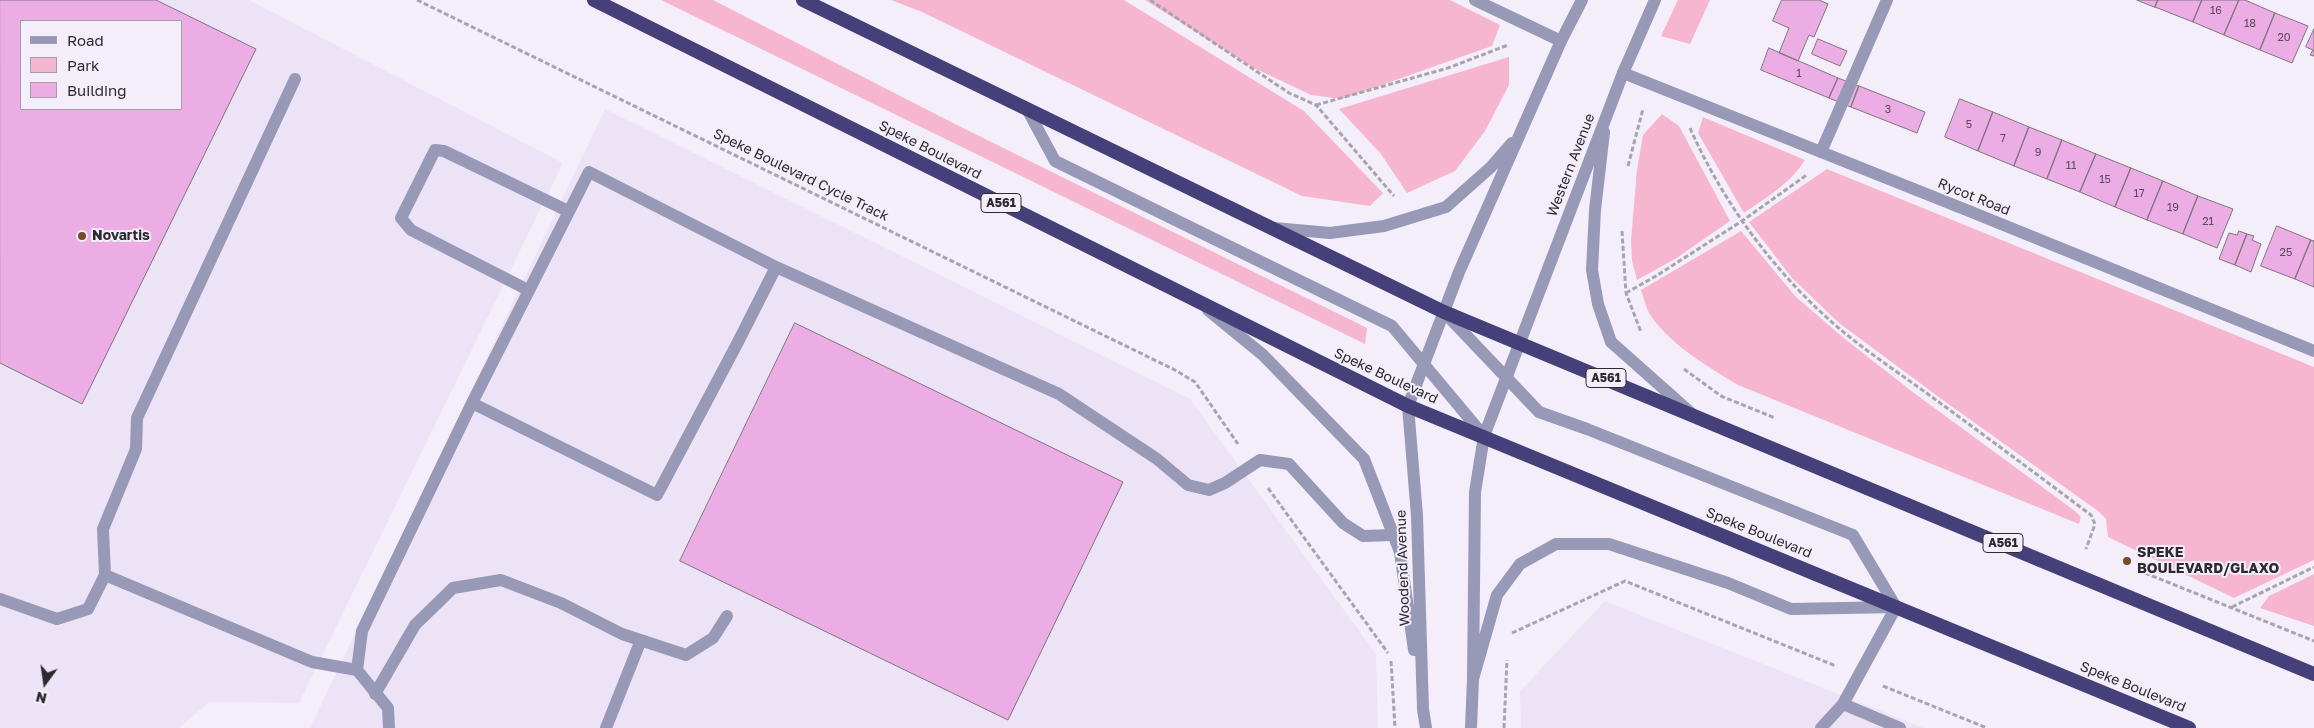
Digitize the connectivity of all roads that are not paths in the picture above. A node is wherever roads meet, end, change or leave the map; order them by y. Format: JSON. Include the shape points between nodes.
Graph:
{"nodes":[{"id":1,"x":594,"y":0,"type":"edge"},
{"id":2,"x":803,"y":0,"type":"edge"},
{"id":3,"x":1474,"y":0,"type":"edge"},
{"id":4,"x":1582,"y":0,"type":"edge"},
{"id":5,"x":1655,"y":0,"type":"edge"},
{"id":6,"x":1887,"y":0,"type":"edge"},
{"id":7,"x":1561,"y":41,"type":"junction"},
{"id":8,"x":1623,"y":73,"type":"junction"},
{"id":9,"x":295,"y":79,"type":"dead end"},
{"id":10,"x":1027,"y":109,"type":"junction"},
{"id":11,"x":1606,"y":115,"type":"junction"},
{"id":12,"x":1520,"y":134,"type":"junction"},
{"id":13,"x":1821,"y":152,"type":"junction"},
{"id":14,"x":568,"y":211,"type":"junction"},
{"id":15,"x":1270,"y":228,"type":"junction"},
{"id":16,"x":776,"y":267,"type":"junction"},
{"id":17,"x":528,"y":290,"type":"junction"},
{"id":18,"x":1197,"y":301,"type":"junction"},
{"id":19,"x":1444,"y":312,"type":"junction"},
{"id":20,"x":1520,"y":342,"type":"junction"},
{"id":21,"x":2314,"y":352,"type":"edge"},
{"id":22,"x":1424,"y":365,"type":"junction"},
{"id":23,"x":1506,"y":378,"type":"junction"},
{"id":24,"x":472,"y":402,"type":"junction"},
{"id":25,"x":1408,"y":406,"type":"junction"},
{"id":26,"x":1692,"y":414,"type":"junction"},
{"id":27,"x":1484,"y":436,"type":"junction"},
{"id":28,"x":1393,"y":535,"type":"junction"},
{"id":29,"x":105,"y":575,"type":"junction"},
{"id":30,"x":0,"y":599,"type":"edge"},
{"id":31,"x":1896,"y":608,"type":"junction"},
{"id":32,"x":727,"y":616,"type":"dead end"},
{"id":33,"x":641,"y":640,"type":"junction"},
{"id":34,"x":357,"y":670,"type":"junction"},
{"id":35,"x":2314,"y":674,"type":"edge"},
{"id":36,"x":1474,"y":679,"type":"junction"},
{"id":37,"x":375,"y":694,"type":"junction"},
{"id":38,"x":1843,"y":704,"type":"junction"},
{"id":39,"x":1423,"y":709,"type":"junction"},
{"id":40,"x":389,"y":728,"type":"edge"},
{"id":41,"x":606,"y":728,"type":"edge"},
{"id":42,"x":1426,"y":728,"type":"edge"},
{"id":43,"x":1471,"y":728,"type":"edge"},
{"id":44,"x":1821,"y":728,"type":"edge"},
{"id":45,"x":1900,"y":728,"type":"edge"},
{"id":46,"x":2190,"y":728,"type":"edge"}],
"edges":[{"from":1,"to":18,"type":"highway","name":"Speke Boulevard","number":"A561"},
{"from":2,"to":10,"type":"highway","number":"A561"},
{"from":3,"to":7,"type":"street"},
{"from":4,"to":7,"type":"street"},
{"from":5,"to":8,"type":"street","name":"Western Avenue"},
{"from":6,"to":13,"type":"street"},
{"from":7,"to":12,"type":"street"},
{"from":8,"to":11,"type":"street","name":"Western Avenue"},
{"from":8,"to":13,"type":"street","name":"Rycot Road"},
{"from":9,"to":29,"type":"street","via":[[137,418],[136,449],[103,529]]},
{"from":10,"to":15,"type":"highway","number":"A561"},
{"from":10,"to":22,"type":"street","number":"A561","via":[[1055,161],[1392,326]]},
{"from":11,"to":20,"type":"street","name":"Western Avenue"},
{"from":11,"to":26,"type":"street","via":[[1592,270],[1598,304],[1611,342]]},
{"from":12,"to":15,"type":"street","via":[[1491,167],[1446,207],[1384,226],[1330,233]]},
{"from":12,"to":19,"type":"street"},
{"from":13,"to":21,"type":"street","name":"Rycot Road"},
{"from":14,"to":16,"type":"street","via":[[589,172]]},
{"from":14,"to":17,"type":"street"},
{"from":14,"to":17,"type":"street","via":[[444,151],[435,150],[401,218],[411,230]]},
{"from":15,"to":19,"type":"highway","number":"A561"},
{"from":16,"to":24,"type":"street","via":[[657,495]]},
{"from":16,"to":28,"type":"street","via":[[1059,394],[1157,459],[1188,485],[1209,490],[1260,460],[1289,464],[1343,523],[1363,536]]},
{"from":17,"to":24,"type":"street"},
{"from":18,"to":25,"type":"highway","name":"Speke Boulevard","number":"A561"},
{"from":18,"to":28,"type":"street","via":[[1264,355],[1364,459]]},
{"from":19,"to":20,"type":"highway","number":"A561"},
{"from":19,"to":22,"type":"street"},
{"from":19,"to":23,"type":"street","number":"A561"},
{"from":20,"to":23,"type":"street","name":"Western Avenue"},
{"from":20,"to":26,"type":"highway","number":"A561"},
{"from":22,"to":25,"type":"street"},
{"from":22,"to":27,"type":"street","number":"A561"},
{"from":23,"to":27,"type":"street","name":"Western Avenue"},
{"from":23,"to":31,"type":"street","number":"A561","via":[[1539,412],[1853,535]]},
{"from":24,"to":34,"type":"street","via":[[362,631]]},
{"from":25,"to":27,"type":"highway","name":"Speke Boulevard","number":"A561"},
{"from":25,"to":39,"type":"street","name":"Woodend Avenue","via":[[1417,516]]},
{"from":26,"to":35,"type":"highway","number":"A561"},
{"from":27,"to":31,"type":"highway","name":"Speke Boulevard","number":"A561"},
{"from":27,"to":36,"type":"street","via":[[1475,492]]},
{"from":28,"to":39,"type":"street","via":[[1400,552]]},
{"from":29,"to":30,"type":"street","via":[[88,609],[57,619]]},
{"from":29,"to":34,"type":"street","via":[[312,662]]},
{"from":31,"to":36,"type":"street","via":[[1791,609],[1728,583],[1609,544],[1556,544],[1520,564],[1497,595]]},
{"from":31,"to":38,"type":"street"},
{"from":31,"to":46,"type":"highway","name":"Speke Boulevard","number":"A561"},
{"from":32,"to":33,"type":"street","via":[[713,638],[686,655]]},
{"from":33,"to":37,"type":"street","via":[[501,580],[453,588],[415,625]]},
{"from":33,"to":41,"type":"street"},
{"from":34,"to":37,"type":"street"},
{"from":36,"to":43,"type":"street"},
{"from":37,"to":40,"type":"street","via":[[388,708]]},
{"from":38,"to":44,"type":"street"},
{"from":38,"to":45,"type":"street"},
{"from":39,"to":42,"type":"street","name":"Woodend Avenue"}]}
